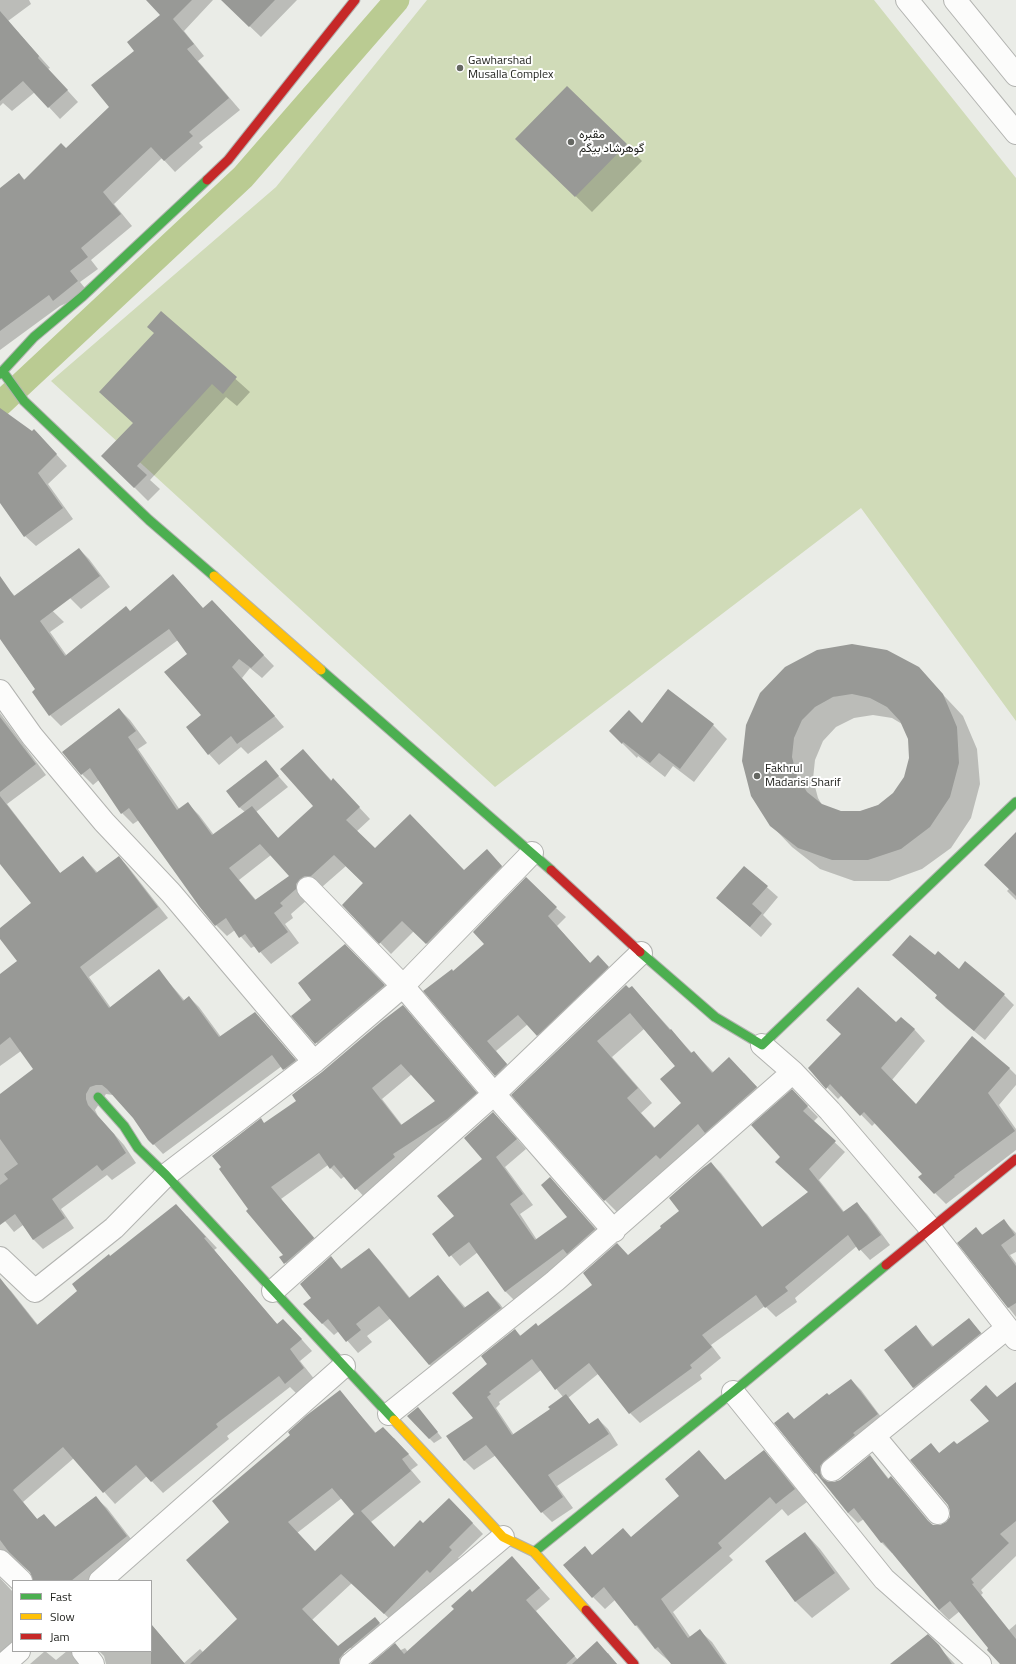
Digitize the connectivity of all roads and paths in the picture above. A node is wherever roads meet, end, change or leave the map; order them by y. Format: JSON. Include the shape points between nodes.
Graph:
{"nodes":[{"id":1,"x":355,"y":0,"type":"edge"},
{"id":2,"x":907,"y":0,"type":"edge"},
{"id":3,"x":955,"y":0,"type":"edge"},
{"id":4,"x":1016,"y":75,"type":"edge"},
{"id":5,"x":1016,"y":133,"type":"edge"},
{"id":6,"x":1,"y":373,"type":"edge"},
{"id":7,"x":0,"y":691,"type":"edge"},
{"id":8,"x":1016,"y":802,"type":"edge"},
{"id":9,"x":532,"y":853,"type":"junction"},
{"id":10,"x":308,"y":888,"type":"dead end"},
{"id":11,"x":641,"y":953,"type":"junction"},
{"id":12,"x":403,"y":986,"type":"junction"},
{"id":13,"x":762,"y":1045,"type":"junction"},
{"id":14,"x":314,"y":1062,"type":"junction"},
{"id":15,"x":793,"y":1072,"type":"junction"},
{"id":16,"x":494,"y":1094,"type":"junction"},
{"id":17,"x":98,"y":1098,"type":"dead end"},
{"id":18,"x":1016,"y":1160,"type":"edge"},
{"id":19,"x":166,"y":1175,"type":"junction"},
{"id":20,"x":930,"y":1228,"type":"junction"},
{"id":21,"x":614,"y":1231,"type":"junction"},
{"id":22,"x":0,"y":1258,"type":"edge"},
{"id":23,"x":274,"y":1290,"type":"junction"},
{"id":24,"x":1011,"y":1334,"type":"edge"},
{"id":25,"x":344,"y":1366,"type":"junction"},
{"id":26,"x":733,"y":1392,"type":"junction"},
{"id":27,"x":389,"y":1414,"type":"junction"},
{"id":28,"x":874,"y":1436,"type":"junction"},
{"id":29,"x":832,"y":1470,"type":"dead end"},
{"id":30,"x":938,"y":1512,"type":"dead end"},
{"id":31,"x":503,"y":1537,"type":"junction"},
{"id":32,"x":534,"y":1552,"type":"junction"},
{"id":33,"x":0,"y":1561,"type":"edge"},
{"id":34,"x":20,"y":1580,"type":"edge"},
{"id":35,"x":101,"y":1580,"type":"edge"},
{"id":36,"x":18,"y":1652,"type":"edge"},
{"id":37,"x":84,"y":1652,"type":"edge"},
{"id":38,"x":4,"y":1664,"type":"edge"},
{"id":39,"x":93,"y":1664,"type":"edge"},
{"id":40,"x":351,"y":1664,"type":"edge"},
{"id":41,"x":634,"y":1664,"type":"edge"},
{"id":42,"x":980,"y":1664,"type":"edge"}],
"edges":[{"from":1,"to":6,"type":"main road","via":[[228,160],[83,296],[34,337]]},
{"from":2,"to":5,"type":"street"},
{"from":3,"to":4,"type":"street"},
{"from":6,"to":9,"type":"main road","via":[[24,401],[149,520]]},
{"from":7,"to":14,"type":"street","via":[[32,736],[104,822],[171,893]]},
{"from":8,"to":13,"type":"main road"},
{"from":9,"to":11,"type":"main road"},
{"from":9,"to":12,"type":"street"},
{"from":10,"to":12,"type":"street"},
{"from":11,"to":13,"type":"main road","via":[[715,1017]]},
{"from":11,"to":16,"type":"street"},
{"from":12,"to":14,"type":"street"},
{"from":12,"to":16,"type":"street"},
{"from":13,"to":15,"type":"street"},
{"from":14,"to":19,"type":"street"},
{"from":15,"to":20,"type":"street","via":[[830,1111]]},
{"from":15,"to":21,"type":"street"},
{"from":16,"to":21,"type":"street"},
{"from":16,"to":23,"type":"street"},
{"from":17,"to":19,"type":"main road","via":[[124,1126],[138,1148]]},
{"from":18,"to":20,"type":"main road"},
{"from":19,"to":22,"type":"street","via":[[114,1228],[35,1291]]},
{"from":19,"to":23,"type":"main road"},
{"from":20,"to":24,"type":"street"},
{"from":20,"to":26,"type":"main road"},
{"from":21,"to":27,"type":"street"},
{"from":23,"to":25,"type":"main road"},
{"from":24,"to":28,"type":"street"},
{"from":25,"to":27,"type":"main road"},
{"from":25,"to":35,"type":"street"},
{"from":26,"to":32,"type":"main road"},
{"from":26,"to":42,"type":"street","via":[[884,1579]]},
{"from":27,"to":31,"type":"main road"},
{"from":28,"to":29,"type":"street"},
{"from":28,"to":30,"type":"street"},
{"from":31,"to":32,"type":"main road"},
{"from":31,"to":40,"type":"street"},
{"from":32,"to":41,"type":"main road"},
{"from":33,"to":34,"type":"street"},
{"from":36,"to":38,"type":"street"},
{"from":37,"to":39,"type":"street"}]}
